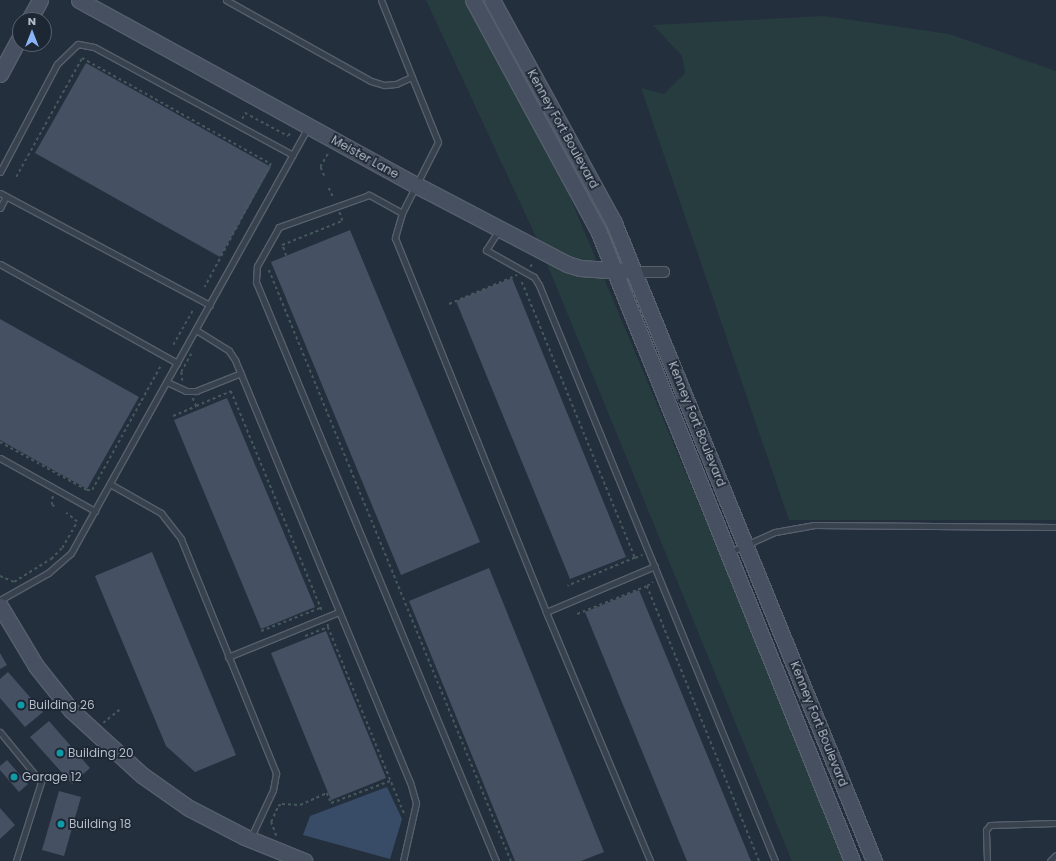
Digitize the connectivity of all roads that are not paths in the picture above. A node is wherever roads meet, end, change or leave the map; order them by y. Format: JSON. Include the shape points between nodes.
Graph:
{"nodes":[{"id":1,"x":40,"y":0,"type":"edge"},
{"id":2,"x":79,"y":0,"type":"edge"},
{"id":3,"x":226,"y":0,"type":"edge"},
{"id":4,"x":381,"y":0,"type":"edge"},
{"id":5,"x":473,"y":0,"type":"edge"},
{"id":6,"x":492,"y":0,"type":"edge"},
{"id":7,"x":34,"y":12,"type":"edge"},
{"id":8,"x":12,"y":52,"type":"edge"},
{"id":9,"x":0,"y":74,"type":"edge"},
{"id":10,"x":412,"y":77,"type":"junction"},
{"id":11,"x":309,"y":126,"type":"junction"},
{"id":12,"x":293,"y":155,"type":"junction"},
{"id":13,"x":0,"y":172,"type":"edge"},
{"id":14,"x":418,"y":186,"type":"junction"},
{"id":15,"x":0,"y":193,"type":"edge"},
{"id":16,"x":6,"y":196,"type":"junction"},
{"id":17,"x":0,"y":208,"type":"edge"},
{"id":18,"x":402,"y":213,"type":"junction"},
{"id":19,"x":499,"y":229,"type":"junction"},
{"id":20,"x":0,"y":264,"type":"edge"},
{"id":21,"x":615,"y":271,"type":"junction"},
{"id":22,"x":634,"y":272,"type":"junction"},
{"id":23,"x":664,"y":272,"type":"dead end"},
{"id":24,"x":210,"y":305,"type":"junction"},
{"id":25,"x":196,"y":330,"type":"junction"},
{"id":26,"x":178,"y":363,"type":"junction"},
{"id":27,"x":241,"y":372,"type":"junction"},
{"id":28,"x":167,"y":382,"type":"junction"},
{"id":29,"x":0,"y":458,"type":"edge"},
{"id":30,"x":110,"y":484,"type":"junction"},
{"id":31,"x":95,"y":511,"type":"junction"},
{"id":32,"x":1056,"y":527,"type":"edge"},
{"id":33,"x":746,"y":543,"type":"junction"},
{"id":34,"x":728,"y":553,"type":"junction"},
{"id":35,"x":655,"y":566,"type":"junction"},
{"id":36,"x":0,"y":600,"type":"edge"},
{"id":37,"x":0,"y":606,"type":"edge"},
{"id":38,"x":339,"y":612,"type":"junction"},
{"id":39,"x":546,"y":612,"type":"junction"},
{"id":40,"x":228,"y":657,"type":"junction"},
{"id":41,"x":0,"y":732,"type":"edge"},
{"id":42,"x":1056,"y":823,"type":"edge"},
{"id":43,"x":250,"y":840,"type":"junction"},
{"id":44,"x":1056,"y":855,"type":"edge"},
{"id":45,"x":16,"y":861,"type":"edge"},
{"id":46,"x":304,"y":861,"type":"edge"},
{"id":47,"x":403,"y":861,"type":"edge"},
{"id":48,"x":496,"y":861,"type":"edge"},
{"id":49,"x":650,"y":861,"type":"edge"},
{"id":50,"x":775,"y":861,"type":"edge"},
{"id":51,"x":852,"y":861,"type":"edge"},
{"id":52,"x":874,"y":861,"type":"edge"},
{"id":53,"x":987,"y":861,"type":"edge"},
{"id":54,"x":1050,"y":861,"type":"edge"}],
"edges":[{"from":1,"to":7,"type":"street"},
{"from":2,"to":11,"type":"street","name":"Meister Lane"},
{"from":3,"to":10,"type":"lane","via":[[371,81],[384,85],[396,84]]},
{"from":4,"to":10,"type":"lane"},
{"from":5,"to":21,"type":"street","name":"Kenney Fort Boulevard","via":[[598,230]]},
{"from":6,"to":22,"type":"street","name":"Kenney Fort Boulevard","via":[[614,223]]},
{"from":8,"to":9,"type":"street"},
{"from":10,"to":14,"type":"lane","via":[[438,142]]},
{"from":11,"to":12,"type":"lane"},
{"from":11,"to":14,"type":"street","name":"Meister Lane"},
{"from":12,"to":13,"type":"lane","via":[[94,47],[78,44],[57,64]]},
{"from":12,"to":24,"type":"lane"},
{"from":14,"to":18,"type":"lane"},
{"from":14,"to":19,"type":"street","name":"Meister Lane"},
{"from":15,"to":16,"type":"lane"},
{"from":16,"to":17,"type":"lane"},
{"from":16,"to":24,"type":"lane"},
{"from":18,"to":39,"type":"lane","via":[[395,238]]},
{"from":18,"to":48,"type":"lane","via":[[369,195],[279,227],[257,266],[256,282]]},
{"from":19,"to":21,"type":"street","name":"Meister Lane","via":[[567,264],[580,268]]},
{"from":19,"to":35,"type":"lane","via":[[486,250],[534,277],[540,285]]},
{"from":20,"to":26,"type":"lane"},
{"from":21,"to":22,"type":"street","name":"Meister Lane"},
{"from":21,"to":34,"type":"street","name":"Kenney Fort Boulevard"},
{"from":22,"to":23,"type":"street","name":"Meister Lane"},
{"from":22,"to":33,"type":"street","name":"Kenney Fort Boulevard"},
{"from":24,"to":25,"type":"lane"},
{"from":25,"to":26,"type":"lane"},
{"from":25,"to":27,"type":"lane","via":[[229,351]]},
{"from":26,"to":28,"type":"lane"},
{"from":27,"to":28,"type":"lane","via":[[186,392]]},
{"from":27,"to":38,"type":"lane"},
{"from":28,"to":30,"type":"lane"},
{"from":29,"to":31,"type":"lane"},
{"from":30,"to":31,"type":"lane"},
{"from":30,"to":40,"type":"lane","via":[[161,513],[181,539]]},
{"from":31,"to":36,"type":"lane","via":[[71,553],[60,564]]},
{"from":32,"to":33,"type":"lane","via":[[838,523],[796,527]]},
{"from":33,"to":34,"type":"lane"},
{"from":33,"to":52,"type":"street","name":"Kenney Fort Boulevard"},
{"from":34,"to":51,"type":"street","name":"Kenney Fort Boulevard"},
{"from":35,"to":39,"type":"lane"},
{"from":35,"to":50,"type":"lane"},
{"from":37,"to":43,"type":"street","via":[[36,666],[71,710],[98,737],[142,775],[189,808]]},
{"from":38,"to":40,"type":"lane"},
{"from":38,"to":47,"type":"lane","via":[[410,782],[416,803]]},
{"from":39,"to":49,"type":"lane"},
{"from":40,"to":43,"type":"lane","via":[[276,773],[273,790]]},
{"from":41,"to":45,"type":"lane","via":[[41,782]]},
{"from":42,"to":53,"type":"lane","via":[[990,826],[986,830]]},
{"from":43,"to":46,"type":"street"},
{"from":44,"to":54,"type":"lane"}]}
